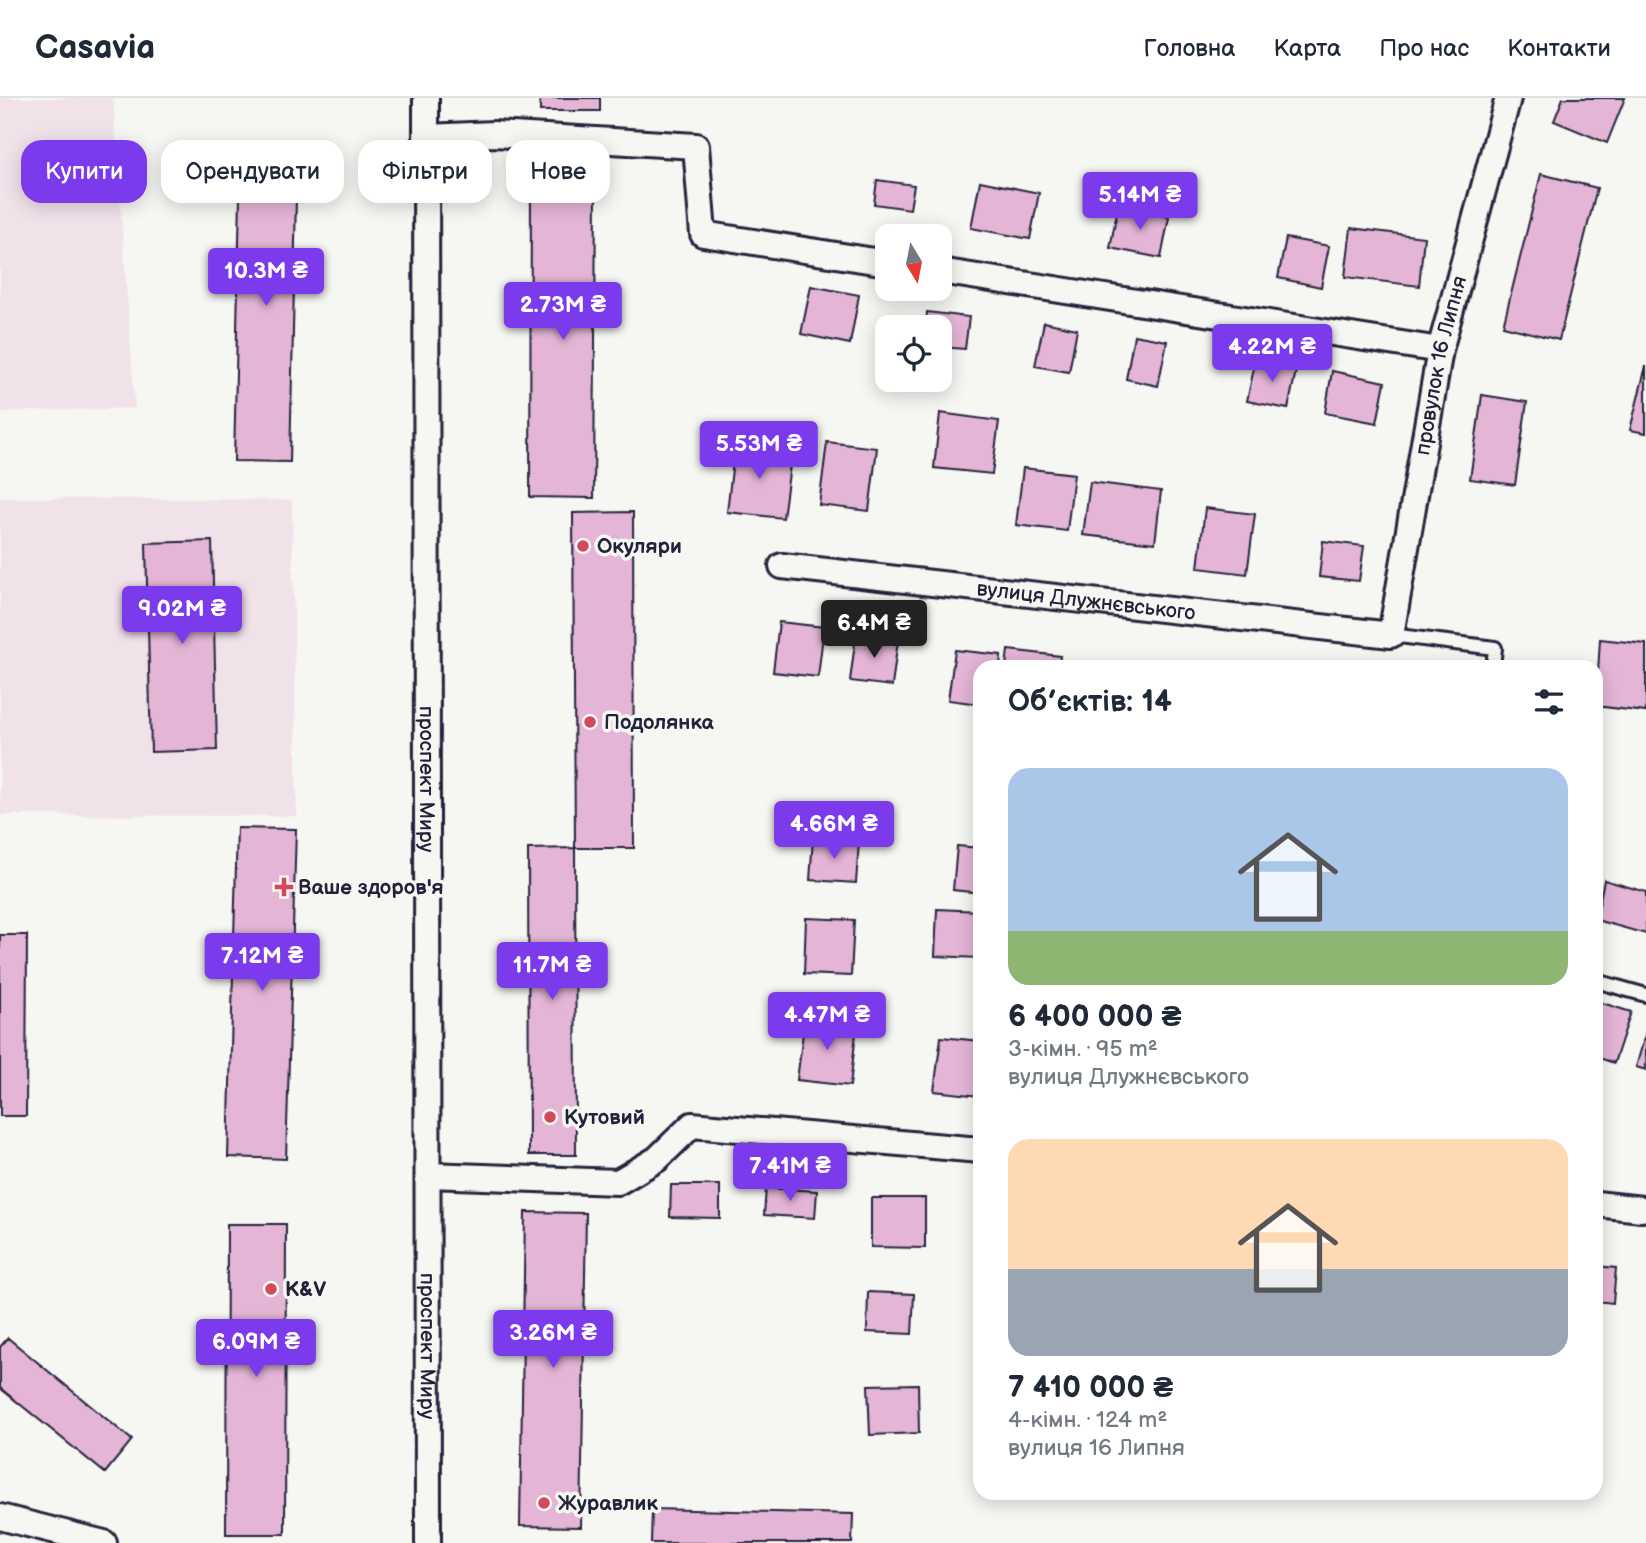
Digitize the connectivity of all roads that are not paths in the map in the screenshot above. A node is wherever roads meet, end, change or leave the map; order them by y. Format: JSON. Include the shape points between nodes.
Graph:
{"nodes":[{"id":1,"x":426,"y":98,"type":"edge"},
{"id":2,"x":1508,"y":98,"type":"edge"},
{"id":3,"x":426,"y":137,"type":"junction"},
{"id":4,"x":875,"y":261,"type":"edge"},
{"id":5,"x":952,"y":273,"type":"edge"},
{"id":6,"x":1440,"y":350,"type":"junction"},
{"id":7,"x":782,"y":566,"type":"dead end"},
{"id":8,"x":1391,"y":635,"type":"junction"},
{"id":9,"x":1494,"y":660,"type":"edge"},
{"id":10,"x":1603,"y":983,"type":"edge"},
{"id":11,"x":1646,"y":995,"type":"edge"},
{"id":12,"x":973,"y":1149,"type":"edge"},
{"id":13,"x":428,"y":1175,"type":"junction"},
{"id":14,"x":1603,"y":1206,"type":"edge"},
{"id":15,"x":1642,"y":1209,"type":"dead end"},
{"id":16,"x":0,"y":1517,"type":"edge"},
{"id":17,"x":77,"y":1540,"type":"edge"},
{"id":18,"x":104,"y":1543,"type":"edge"},
{"id":19,"x":428,"y":1543,"type":"edge"}],
"edges":[{"from":1,"to":3,"type":"street","name":"проспект Миру"},
{"from":2,"to":6,"type":"street","name":"провулок 16 Липня"},
{"from":3,"to":4,"type":"street","via":[[494,134],[696,146],[702,234]]},
{"from":3,"to":13,"type":"street","name":"проспект Миру"},
{"from":5,"to":6,"type":"street"},
{"from":6,"to":8,"type":"street","name":"провулок 16 Липня"},
{"from":7,"to":8,"type":"street","name":"вулиця Длужнєвського"},
{"from":8,"to":9,"type":"lane","via":[[1495,648]]},
{"from":10,"to":11,"type":"lane"},
{"from":12,"to":13,"type":"street","via":[[692,1125],[657,1160],[618,1182]]},
{"from":13,"to":19,"type":"street","name":"проспект Миру"},
{"from":14,"to":15,"type":"street"},
{"from":16,"to":17,"type":"street"},
{"from":17,"to":18,"type":"street"}]}
